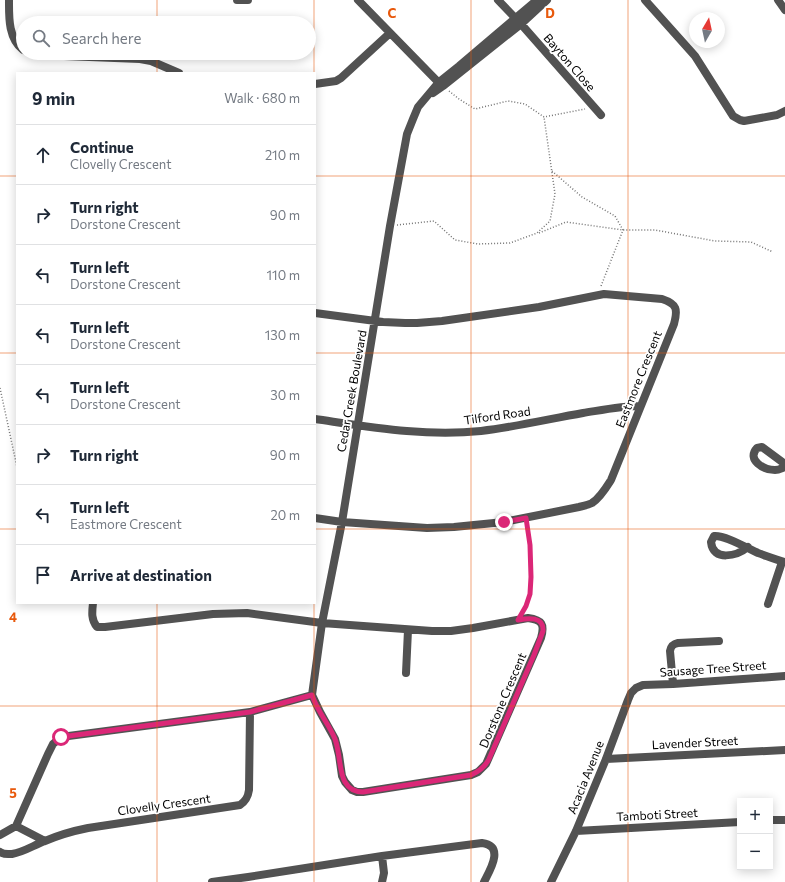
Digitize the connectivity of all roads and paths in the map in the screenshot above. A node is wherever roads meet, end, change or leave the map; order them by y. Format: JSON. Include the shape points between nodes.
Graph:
{"nodes":[{"id":1,"x":9,"y":0,"type":"edge"},
{"id":2,"x":237,"y":0,"type":"edge"},
{"id":3,"x":248,"y":0,"type":"edge"},
{"id":4,"x":358,"y":0,"type":"edge"},
{"id":5,"x":498,"y":0,"type":"edge"},
{"id":6,"x":537,"y":0,"type":"edge"},
{"id":7,"x":547,"y":0,"type":"edge"},
{"id":8,"x":645,"y":0,"type":"edge"},
{"id":9,"x":778,"y":0,"type":"edge"},
{"id":10,"x":785,"y":10,"type":"edge"},
{"id":11,"x":518,"y":21,"type":"junction"},
{"id":12,"x":390,"y":33,"type":"junction"},
{"id":13,"x":16,"y":43,"type":"edge"},
{"id":14,"x":151,"y":60,"type":"edge"},
{"id":15,"x":177,"y":72,"type":"edge"},
{"id":16,"x":316,"y":84,"type":"edge"},
{"id":17,"x":441,"y":84,"type":"junction"},
{"id":18,"x":594,"y":108,"type":"junction"},
{"id":19,"x":785,"y":111,"type":"edge"},
{"id":20,"x":601,"y":116,"type":"dead end"},
{"id":21,"x":544,"y":117,"type":"junction"},
{"id":22,"x":552,"y":171,"type":"junction"},
{"id":23,"x":390,"y":226,"type":"junction"},
{"id":24,"x":623,"y":230,"type":"junction"},
{"id":25,"x":537,"y":233,"type":"junction"},
{"id":26,"x":773,"y":252,"type":"dead end"},
{"id":27,"x":597,"y":295,"type":"junction"},
{"id":28,"x":316,"y":313,"type":"edge"},
{"id":29,"x":375,"y":321,"type":"junction"},
{"id":30,"x":0,"y":388,"type":"edge"},
{"id":31,"x":640,"y":406,"type":"junction"},
{"id":32,"x":316,"y":419,"type":"edge"},
{"id":33,"x":357,"y":424,"type":"junction"},
{"id":34,"x":16,"y":462,"type":"edge"},
{"id":35,"x":785,"y":464,"type":"edge"},
{"id":36,"x":785,"y":467,"type":"edge"},
{"id":37,"x":316,"y":518,"type":"edge"},
{"id":38,"x":526,"y":518,"type":"junction"},
{"id":39,"x":342,"y":522,"type":"junction"},
{"id":40,"x":748,"y":548,"type":"dead end"},
{"id":41,"x":784,"y":562,"type":"edge"},
{"id":42,"x":92,"y":604,"type":"edge"},
{"id":43,"x":768,"y":604,"type":"dead end"},
{"id":44,"x":518,"y":620,"type":"junction"},
{"id":45,"x":322,"y":623,"type":"junction"},
{"id":46,"x":408,"y":630,"type":"junction"},
{"id":47,"x":719,"y":641,"type":"dead end"},
{"id":48,"x":406,"y":673,"type":"dead end"},
{"id":49,"x":785,"y":676,"type":"edge"},
{"id":50,"x":673,"y":684,"type":"junction"},
{"id":51,"x":643,"y":685,"type":"joint"},
{"id":52,"x":312,"y":695,"type":"junction"},
{"id":53,"x":250,"y":712,"type":"junction"},
{"id":54,"x":785,"y":750,"type":"edge"},
{"id":55,"x":606,"y":759,"type":"junction"},
{"id":56,"x":773,"y":820,"type":"edge"},
{"id":57,"x":785,"y":820,"type":"edge"},
{"id":58,"x":737,"y":822,"type":"edge"},
{"id":59,"x":16,"y":826,"type":"junction"},
{"id":60,"x":576,"y":831,"type":"junction"},
{"id":61,"x":0,"y":835,"type":"edge"},
{"id":62,"x":45,"y":841,"type":"junction"},
{"id":63,"x":0,"y":852,"type":"edge"},
{"id":64,"x":382,"y":856,"type":"junction"},
{"id":65,"x":248,"y":880,"type":"edge"},
{"id":66,"x":212,"y":882,"type":"edge"},
{"id":67,"x":382,"y":882,"type":"edge"},
{"id":68,"x":484,"y":882,"type":"edge"},
{"id":69,"x":551,"y":882,"type":"edge"}],
"edges":[{"from":1,"to":13,"type":"street","via":[[10,23]]},
{"from":2,"to":3,"type":"street"},
{"from":4,"to":12,"type":"street"},
{"from":5,"to":11,"type":"street","name":"Bayton Close"},
{"from":6,"to":11,"type":"street","name":"Cedar Creek Boulevard"},
{"from":7,"to":11,"type":"street","name":"Cedar Creek Boulevard"},
{"from":8,"to":19,"type":"street","via":[[695,56],[733,116],[744,121]]},
{"from":9,"to":10,"type":"street"},
{"from":11,"to":17,"type":"street","name":"Cedar Creek Boulevard"},
{"from":11,"to":18,"type":"street","name":"Bayton Close"},
{"from":12,"to":16,"type":"street","via":[[341,78]]},
{"from":12,"to":17,"type":"street"},
{"from":14,"to":15,"type":"street"},
{"from":17,"to":21,"type":"path","via":[[475,109],[508,100],[525,104]]},
{"from":17,"to":23,"type":"street","name":"Cedar Creek Boulevard","via":[[418,108],[407,134]]},
{"from":18,"to":20,"type":"street","name":"Bayton Close"},
{"from":18,"to":21,"type":"path"},
{"from":21,"to":22,"type":"path"},
{"from":22,"to":24,"type":"path","via":[[582,197],[615,216]]},
{"from":22,"to":25,"type":"path","via":[[555,194],[550,220]]},
{"from":23,"to":25,"type":"path","via":[[434,221],[455,240],[478,244],[510,243]]},
{"from":23,"to":29,"type":"street","name":"Cedar Creek Boulevard"},
{"from":24,"to":25,"type":"path","via":[[566,222]]},
{"from":24,"to":26,"type":"path","via":[[655,230],[715,241],[751,242]]},
{"from":24,"to":27,"type":"path"},
{"from":27,"to":29,"type":"street","name":"Eastmore Crescent","via":[[539,307],[442,321]]},
{"from":27,"to":31,"type":"street","name":"Eastmore Crescent","via":[[662,299],[674,304],[674,324]]},
{"from":28,"to":29,"type":"street","name":"Eastmore Crescent"},
{"from":29,"to":33,"type":"street","name":"Cedar Creek Boulevard"},
{"from":30,"to":34,"type":"path"},
{"from":31,"to":33,"type":"street","name":"Tilford Road","via":[[465,432],[430,433]]},
{"from":31,"to":38,"type":"street","name":"Eastmore Crescent","via":[[607,488],[596,500],[591,504]]},
{"from":32,"to":33,"type":"street","name":"Tilford Road"},
{"from":33,"to":39,"type":"street","name":"Cedar Creek Boulevard"},
{"from":35,"to":36,"type":"street","via":[[762,447],[757,448],[753,456],[754,460],[765,468],[775,470]]},
{"from":37,"to":39,"type":"street","name":"Eastmore Crescent"},
{"from":38,"to":39,"type":"street","name":"Eastmore Crescent","via":[[440,528]]},
{"from":38,"to":44,"type":"path","via":[[530,545],[530,594]]},
{"from":39,"to":45,"type":"street","name":"Cedar Creek Boulevard"},
{"from":40,"to":41,"type":"street"},
{"from":41,"to":43,"type":"street"},
{"from":42,"to":45,"type":"street","name":"Dorstone Crescent","via":[[93,622],[101,627],[229,613]]},
{"from":44,"to":46,"type":"street","name":"Dorstone Crescent","via":[[451,631]]},
{"from":44,"to":52,"type":"street","name":"Dorstone Crescent","via":[[531,618],[542,623],[541,638],[489,759],[483,768],[471,775],[363,792],[352,790],[342,776],[335,738]]},
{"from":45,"to":46,"type":"street","name":"Dorstone Crescent"},
{"from":45,"to":52,"type":"street","name":"Cedar Creek Boulevard"},
{"from":46,"to":48,"type":"street"},
{"from":47,"to":50,"type":"street","via":[[674,644],[670,652]]},
{"from":49,"to":50,"type":"street","name":"Sausage Tree Street"},
{"from":50,"to":51,"type":"street","name":"Sausage Tree Street"},
{"from":51,"to":55,"type":"street","name":"Acacia Avenue","via":[[631,693]]},
{"from":52,"to":53,"type":"street"},
{"from":53,"to":59,"type":"street","via":[[61,737],[53,744]]},
{"from":53,"to":62,"type":"street","name":"Clovelly Crescent","via":[[249,790],[240,805],[88,828]]},
{"from":54,"to":55,"type":"street","name":"Lavender Street"},
{"from":55,"to":60,"type":"street","name":"Acacia Avenue"},
{"from":56,"to":57,"type":"street"},
{"from":58,"to":60,"type":"street","name":"Tamboti Street"},
{"from":59,"to":61,"type":"street"},
{"from":59,"to":62,"type":"street"},
{"from":60,"to":69,"type":"street","name":"Acacia Avenue"},
{"from":62,"to":63,"type":"street","name":"Clovelly Crescent","via":[[13,853]]},
{"from":64,"to":65,"type":"street"},
{"from":64,"to":67,"type":"street"},
{"from":64,"to":68,"type":"street","via":[[485,844],[492,848],[495,856]]},
{"from":65,"to":66,"type":"street"}]}
